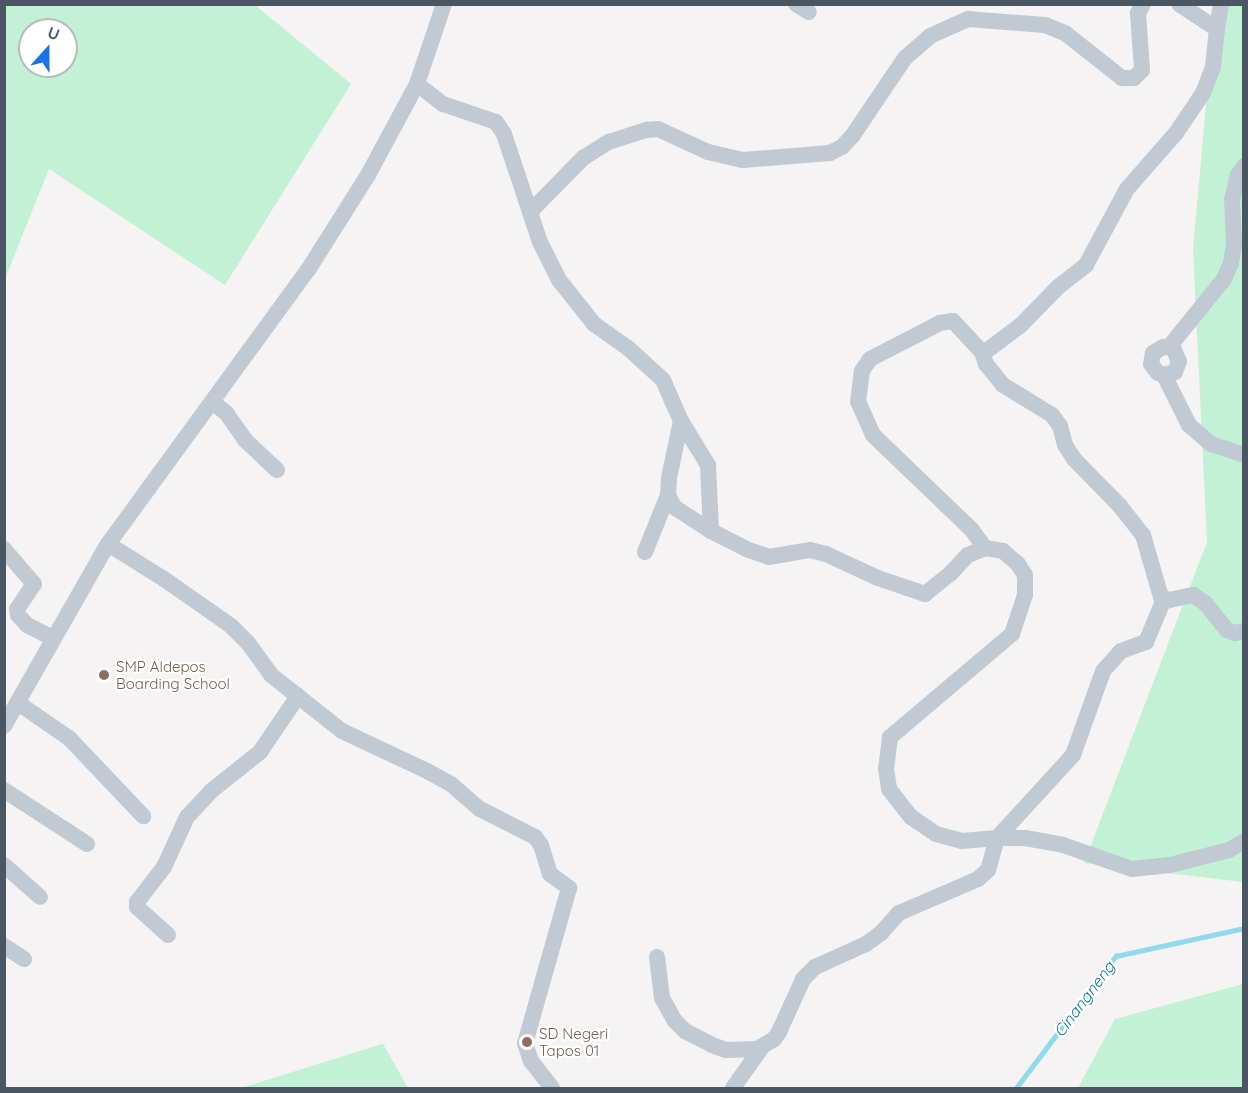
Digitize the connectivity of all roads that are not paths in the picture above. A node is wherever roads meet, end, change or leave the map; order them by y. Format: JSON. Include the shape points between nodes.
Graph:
{"nodes":[{"id":1,"x":444,"y":4,"type":"edge"},
{"id":2,"x":1143,"y":4,"type":"edge"},
{"id":3,"x":1179,"y":4,"type":"edge"},
{"id":4,"x":1221,"y":4,"type":"edge"},
{"id":5,"x":1217,"y":29,"type":"junction"},
{"id":6,"x":417,"y":84,"type":"junction"},
{"id":7,"x":1244,"y":166,"type":"edge"},
{"id":8,"x":531,"y":211,"type":"junction"},
{"id":9,"x":982,"y":352,"type":"junction"},
{"id":10,"x":214,"y":403,"type":"junction"},
{"id":11,"x":681,"y":421,"type":"junction"},
{"id":12,"x":1244,"y":455,"type":"edge"},
{"id":13,"x":277,"y":470,"type":"dead end"},
{"id":14,"x":668,"y":495,"type":"junction"},
{"id":15,"x":711,"y":531,"type":"junction"},
{"id":16,"x":108,"y":544,"type":"junction"},
{"id":17,"x":985,"y":548,"type":"junction"},
{"id":18,"x":4,"y":549,"type":"edge"},
{"id":19,"x":645,"y":552,"type":"dead end"},
{"id":20,"x":1164,"y":599,"type":"junction"},
{"id":21,"x":1244,"y":631,"type":"edge"},
{"id":22,"x":54,"y":639,"type":"junction"},
{"id":23,"x":298,"y":696,"type":"junction"},
{"id":24,"x":18,"y":703,"type":"junction"},
{"id":25,"x":4,"y":726,"type":"edge"},
{"id":26,"x":4,"y":789,"type":"edge"},
{"id":27,"x":143,"y":816,"type":"dead end"},
{"id":28,"x":997,"y":838,"type":"junction"},
{"id":29,"x":1244,"y":841,"type":"edge"},
{"id":30,"x":87,"y":844,"type":"dead end"},
{"id":31,"x":4,"y":865,"type":"edge"},
{"id":32,"x":40,"y":897,"type":"dead end"},
{"id":33,"x":168,"y":935,"type":"dead end"},
{"id":34,"x":4,"y":946,"type":"edge"},
{"id":35,"x":657,"y":957,"type":"dead end"},
{"id":36,"x":24,"y":960,"type":"dead end"},
{"id":37,"x":762,"y":1047,"type":"junction"},
{"id":38,"x":552,"y":1089,"type":"edge"},
{"id":39,"x":732,"y":1089,"type":"edge"}],
"edges":[{"from":1,"to":6,"type":"street"},
{"from":2,"to":8,"type":"street","via":[[1138,13],[1142,70],[1134,78],[1122,78],[1065,33],[1045,25],[968,19],[930,36],[905,58],[853,135],[830,153],[743,160],[708,152],[658,129],[646,130],[609,142],[583,158]]},
{"from":3,"to":5,"type":"street"},
{"from":4,"to":5,"type":"street"},
{"from":5,"to":9,"type":"street","via":[[1213,67],[1203,93],[1176,133],[1127,189],[1086,265],[1020,326]]},
{"from":6,"to":8,"type":"street","via":[[443,104],[496,122],[504,134]]},
{"from":6,"to":10,"type":"street","via":[[368,175],[308,270]]},
{"from":7,"to":12,"type":"street","via":[[1232,200],[1231,264],[1224,279],[1169,347],[1179,361],[1175,372],[1164,375],[1189,425],[1211,444]]},
{"from":8,"to":11,"type":"street","via":[[540,243],[559,280],[594,324],[663,380]]},
{"from":9,"to":17,"type":"street","via":[[953,321],[940,323],[870,359],[862,371],[858,402],[873,435],[971,529]]},
{"from":9,"to":20,"type":"street","via":[[986,364],[1003,385],[1052,415],[1074,459],[1143,535],[1158,594]]},
{"from":10,"to":13,"type":"street"},
{"from":10,"to":16,"type":"street"},
{"from":11,"to":14,"type":"street"},
{"from":11,"to":15,"type":"street","via":[[708,465]]},
{"from":14,"to":15,"type":"street","via":[[674,507]]},
{"from":14,"to":19,"type":"street"},
{"from":15,"to":17,"type":"street","via":[[769,557],[810,550],[826,554],[925,594],[968,555]]},
{"from":16,"to":22,"type":"street"},
{"from":16,"to":23,"type":"street","via":[[231,626],[272,675]]},
{"from":17,"to":28,"type":"street","via":[[1003,551],[1025,575],[1025,595],[1016,627],[890,736],[886,770],[889,789],[898,804],[936,834],[962,841]]},
{"from":18,"to":22,"type":"street","via":[[34,584],[18,615],[27,625]]},
{"from":20,"to":21,"type":"street","via":[[1193,595],[1205,603],[1227,630]]},
{"from":20,"to":28,"type":"street","via":[[1146,642],[1121,651],[1103,671],[1073,754]]},
{"from":22,"to":24,"type":"street"},
{"from":23,"to":33,"type":"street","via":[[260,752],[211,791],[188,817],[164,867],[137,902],[137,907]]},
{"from":23,"to":38,"type":"street","via":[[342,731],[452,785],[480,809],[536,837],[542,845],[550,874],[569,888],[525,1043],[531,1061]]},
{"from":24,"to":25,"type":"street"},
{"from":24,"to":27,"type":"street","via":[[69,738]]},
{"from":26,"to":30,"type":"street"},
{"from":28,"to":29,"type":"street","via":[[1063,845],[1132,869],[1170,865],[1229,850]]},
{"from":28,"to":37,"type":"street","via":[[988,870],[978,879],[899,913],[866,944],[815,967],[803,979],[779,1032]]},
{"from":31,"to":32,"type":"street"},
{"from":34,"to":36,"type":"street"},
{"from":35,"to":37,"type":"street","via":[[664,1003],[686,1031],[726,1050]]},
{"from":37,"to":39,"type":"street"}]}
